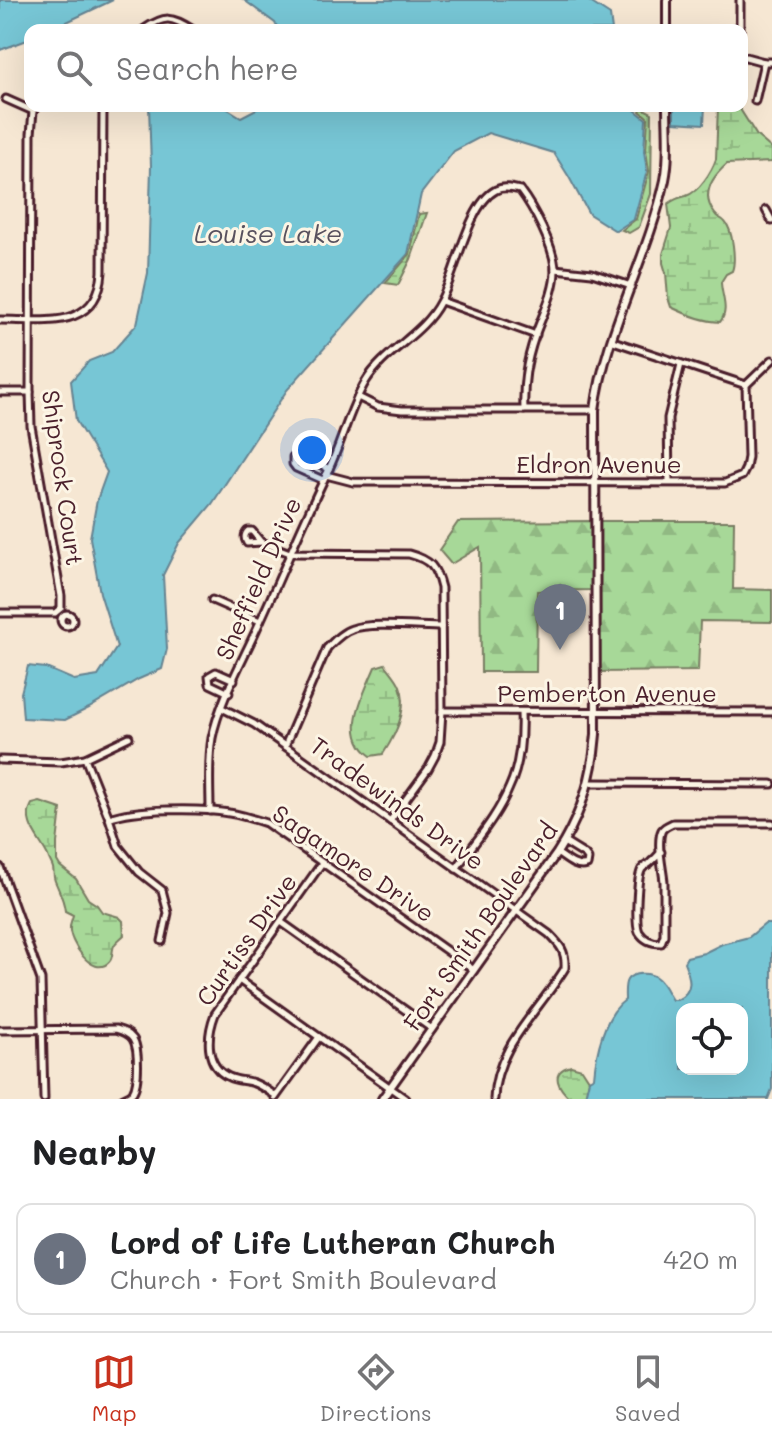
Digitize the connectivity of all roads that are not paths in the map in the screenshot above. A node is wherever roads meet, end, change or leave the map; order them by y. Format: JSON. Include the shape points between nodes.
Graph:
{"nodes":[{"id":1,"x":667,"y":0,"type":"edge"},
{"id":2,"x":740,"y":0,"type":"edge"},
{"id":3,"x":152,"y":24,"type":"edge"},
{"id":4,"x":184,"y":24,"type":"edge"},
{"id":5,"x":667,"y":24,"type":"edge"},
{"id":6,"x":740,"y":24,"type":"edge"},
{"id":7,"x":748,"y":58,"type":"edge"},
{"id":8,"x":764,"y":62,"type":"junction"},
{"id":9,"x":772,"y":62,"type":"edge"},
{"id":10,"x":6,"y":99,"type":"dead end"},
{"id":11,"x":755,"y":101,"type":"dead end"},
{"id":12,"x":24,"y":105,"type":"edge"},
{"id":13,"x":34,"y":112,"type":"edge"},
{"id":14,"x":103,"y":112,"type":"edge"},
{"id":15,"x":667,"y":112,"type":"edge"},
{"id":16,"x":766,"y":210,"type":"dead end"},
{"id":17,"x":772,"y":221,"type":"edge"},
{"id":18,"x":555,"y":269,"type":"junction"},
{"id":19,"x":631,"y":286,"type":"junction"},
{"id":20,"x":441,"y":301,"type":"junction"},
{"id":21,"x":0,"y":320,"type":"edge"},
{"id":22,"x":30,"y":320,"type":"junction"},
{"id":23,"x":536,"y":335,"type":"junction"},
{"id":24,"x":613,"y":341,"type":"junction"},
{"id":25,"x":772,"y":360,"type":"edge"},
{"id":26,"x":681,"y":364,"type":"junction"},
{"id":27,"x":746,"y":385,"type":"junction"},
{"id":28,"x":0,"y":392,"type":"edge"},
{"id":29,"x":30,"y":392,"type":"junction"},
{"id":30,"x":358,"y":397,"type":"junction"},
{"id":31,"x":524,"y":410,"type":"junction"},
{"id":32,"x":595,"y":410,"type":"junction"},
{"id":33,"x":326,"y":475,"type":"junction"},
{"id":34,"x":669,"y":482,"type":"junction"},
{"id":35,"x":595,"y":483,"type":"junction"},
{"id":36,"x":261,"y":542,"type":"dead end"},
{"id":37,"x":290,"y":553,"type":"junction"},
{"id":38,"x":212,"y":600,"type":"dead end"},
{"id":39,"x":0,"y":613,"type":"edge"},
{"id":40,"x":260,"y":621,"type":"junction"},
{"id":41,"x":441,"y":627,"type":"junction"},
{"id":42,"x":234,"y":680,"type":"junction"},
{"id":43,"x":229,"y":693,"type":"junction"},
{"id":44,"x":222,"y":708,"type":"junction"},
{"id":45,"x":442,"y":711,"type":"junction"},
{"id":46,"x":596,"y":712,"type":"junction"},
{"id":47,"x":772,"y":712,"type":"edge"},
{"id":48,"x":521,"y":713,"type":"junction"},
{"id":49,"x":129,"y":737,"type":"dead end"},
{"id":50,"x":285,"y":746,"type":"junction"},
{"id":51,"x":85,"y":758,"type":"junction"},
{"id":52,"x":0,"y":760,"type":"edge"},
{"id":53,"x":589,"y":783,"type":"junction"},
{"id":54,"x":772,"y":784,"type":"edge"},
{"id":55,"x":210,"y":811,"type":"junction"},
{"id":56,"x":109,"y":818,"type":"junction"},
{"id":57,"x":390,"y":821,"type":"junction"},
{"id":58,"x":772,"y":823,"type":"edge"},
{"id":59,"x":564,"y":842,"type":"junction"},
{"id":60,"x":661,"y":852,"type":"junction"},
{"id":61,"x":557,"y":853,"type":"junction"},
{"id":62,"x":322,"y":863,"type":"junction"},
{"id":63,"x":0,"y":867,"type":"edge"},
{"id":64,"x":456,"y":869,"type":"junction"},
{"id":65,"x":516,"y":912,"type":"junction"},
{"id":66,"x":281,"y":922,"type":"junction"},
{"id":67,"x":162,"y":941,"type":"dead end"},
{"id":68,"x":474,"y":970,"type":"junction"},
{"id":69,"x":239,"y":980,"type":"junction"},
{"id":70,"x":432,"y":1029,"type":"junction"},
{"id":71,"x":0,"y":1030,"type":"edge"},
{"id":72,"x":42,"y":1030,"type":"junction"},
{"id":73,"x":319,"y":1037,"type":"junction"},
{"id":74,"x":390,"y":1087,"type":"junction"},
{"id":75,"x":276,"y":1098,"type":"edge"},
{"id":76,"x":44,"y":1099,"type":"edge"},
{"id":77,"x":122,"y":1099,"type":"edge"},
{"id":78,"x":382,"y":1099,"type":"edge"},
{"id":79,"x":406,"y":1099,"type":"edge"},
{"id":80,"x":494,"y":1099,"type":"edge"}],
"edges":[{"from":1,"to":5,"type":"street"},
{"from":2,"to":6,"type":"street"},
{"from":3,"to":4,"type":"street","via":[[167,18]]},
{"from":7,"to":8,"type":"street"},
{"from":8,"to":9,"type":"street"},
{"from":8,"to":11,"type":"street"},
{"from":10,"to":12,"type":"street"},
{"from":13,"to":22,"type":"street","name":"Shiprock Court"},
{"from":14,"to":22,"type":"street","via":[[101,287],[96,300],[75,316]]},
{"from":15,"to":19,"type":"street","name":"Fort Smith Boulevard","via":[[665,178]]},
{"from":16,"to":17,"type":"street"},
{"from":18,"to":19,"type":"street","via":[[592,273]]},
{"from":18,"to":20,"type":"street","name":"Sheffield Drive","via":[[546,238],[520,190],[497,189],[476,212]]},
{"from":18,"to":23,"type":"street"},
{"from":19,"to":24,"type":"street","name":"Fort Smith Boulevard"},
{"from":20,"to":23,"type":"street"},
{"from":20,"to":30,"type":"street","name":"Sheffield Drive","via":[[375,369]]},
{"from":21,"to":22,"type":"street"},
{"from":22,"to":29,"type":"street","name":"Shiprock Court"},
{"from":23,"to":31,"type":"street","via":[[523,385]]},
{"from":24,"to":26,"type":"street"},
{"from":24,"to":32,"type":"street","name":"Fort Smith Boulevard"},
{"from":25,"to":27,"type":"street"},
{"from":26,"to":27,"type":"street"},
{"from":26,"to":34,"type":"street","via":[[668,418]]},
{"from":27,"to":34,"type":"street","name":"Eldron Avenue","via":[[748,457],[742,476],[725,483]]},
{"from":28,"to":29,"type":"street"},
{"from":29,"to":39,"type":"street","name":"Shiprock Court","via":[[61,608],[58,613]]},
{"from":30,"to":31,"type":"street","via":[[402,410]]},
{"from":30,"to":33,"type":"street","name":"Sheffield Drive"},
{"from":31,"to":32,"type":"street"},
{"from":32,"to":35,"type":"street","name":"Fort Smith Boulevard"},
{"from":33,"to":33,"type":"street","name":"Eldron Avenue","via":[[304,456],[293,457],[296,468]]},
{"from":33,"to":35,"type":"street","name":"Eldron Avenue","via":[[353,482]]},
{"from":33,"to":37,"type":"street","name":"Sheffield Drive"},
{"from":34,"to":35,"type":"street","name":"Eldron Avenue"},
{"from":35,"to":46,"type":"street","name":"Fort Smith Boulevard"},
{"from":36,"to":37,"type":"street"},
{"from":37,"to":40,"type":"street","name":"Sheffield Drive"},
{"from":37,"to":41,"type":"street","via":[[421,557],[438,572]]},
{"from":38,"to":40,"type":"street"},
{"from":40,"to":42,"type":"street","name":"Sheffield Drive"},
{"from":41,"to":45,"type":"street"},
{"from":41,"to":50,"type":"street","via":[[363,627],[338,638],[327,648]]},
{"from":42,"to":43,"type":"street","name":"Sheffield Drive"},
{"from":42,"to":43,"type":"street","via":[[216,672],[209,676],[210,684]]},
{"from":43,"to":44,"type":"street","name":"Sheffield Drive"},
{"from":44,"to":50,"type":"street","name":"Tradewinds Drive"},
{"from":44,"to":55,"type":"street","name":"Sheffield Drive","via":[[212,740]]},
{"from":45,"to":48,"type":"street","name":"Pemberton Avenue"},
{"from":45,"to":57,"type":"street","via":[[435,756]]},
{"from":46,"to":47,"type":"street","name":"Pemberton Avenue"},
{"from":46,"to":48,"type":"street","name":"Pemberton Avenue"},
{"from":46,"to":53,"type":"street","name":"Fort Smith Boulevard"},
{"from":48,"to":64,"type":"street","via":[[520,751],[510,787]]},
{"from":49,"to":51,"type":"street"},
{"from":50,"to":57,"type":"street","name":"Tradewinds Drive"},
{"from":51,"to":52,"type":"street"},
{"from":51,"to":56,"type":"street"},
{"from":53,"to":54,"type":"street"},
{"from":53,"to":59,"type":"street","name":"Fort Smith Boulevard"},
{"from":55,"to":56,"type":"street","name":"Sagamore Drive","via":[[143,811]]},
{"from":55,"to":62,"type":"street","name":"Sagamore Drive","via":[[266,823]]},
{"from":56,"to":67,"type":"street","via":[[118,846],[162,890],[168,913]]},
{"from":57,"to":64,"type":"street","name":"Tradewinds Drive"},
{"from":58,"to":60,"type":"street","via":[[673,823],[662,831]]},
{"from":59,"to":61,"type":"street","name":"Fort Smith Boulevard"},
{"from":59,"to":61,"type":"street","via":[[585,855],[587,865]]},
{"from":60,"to":60,"type":"street","via":[[664,935],[657,944],[645,939],[637,925],[640,873]]},
{"from":61,"to":65,"type":"street","name":"Fort Smith Boulevard"},
{"from":62,"to":66,"type":"street","name":"Curtiss Drive"},
{"from":62,"to":68,"type":"street","name":"Sagamore Drive"},
{"from":63,"to":72,"type":"street","via":[[41,980]]},
{"from":64,"to":65,"type":"street","name":"Tradewinds Drive"},
{"from":65,"to":68,"type":"street","name":"Fort Smith Boulevard"},
{"from":65,"to":80,"type":"street","name":"Tradewinds Drive","via":[[560,945],[565,968],[508,1049]]},
{"from":66,"to":69,"type":"street","name":"Curtiss Drive"},
{"from":66,"to":70,"type":"street"},
{"from":68,"to":70,"type":"street","name":"Fort Smith Boulevard"},
{"from":69,"to":73,"type":"street"},
{"from":69,"to":75,"type":"street","name":"Curtiss Drive","via":[[209,1030],[212,1060],[228,1077],[256,1083]]},
{"from":70,"to":74,"type":"street","name":"Fort Smith Boulevard"},
{"from":71,"to":72,"type":"street"},
{"from":72,"to":76,"type":"street"},
{"from":72,"to":77,"type":"street","via":[[116,1029],[132,1037],[137,1081]]},
{"from":73,"to":74,"type":"street"},
{"from":73,"to":75,"type":"street"},
{"from":74,"to":78,"type":"street","name":"Fort Smith Boulevard"},
{"from":74,"to":79,"type":"street"}]}
